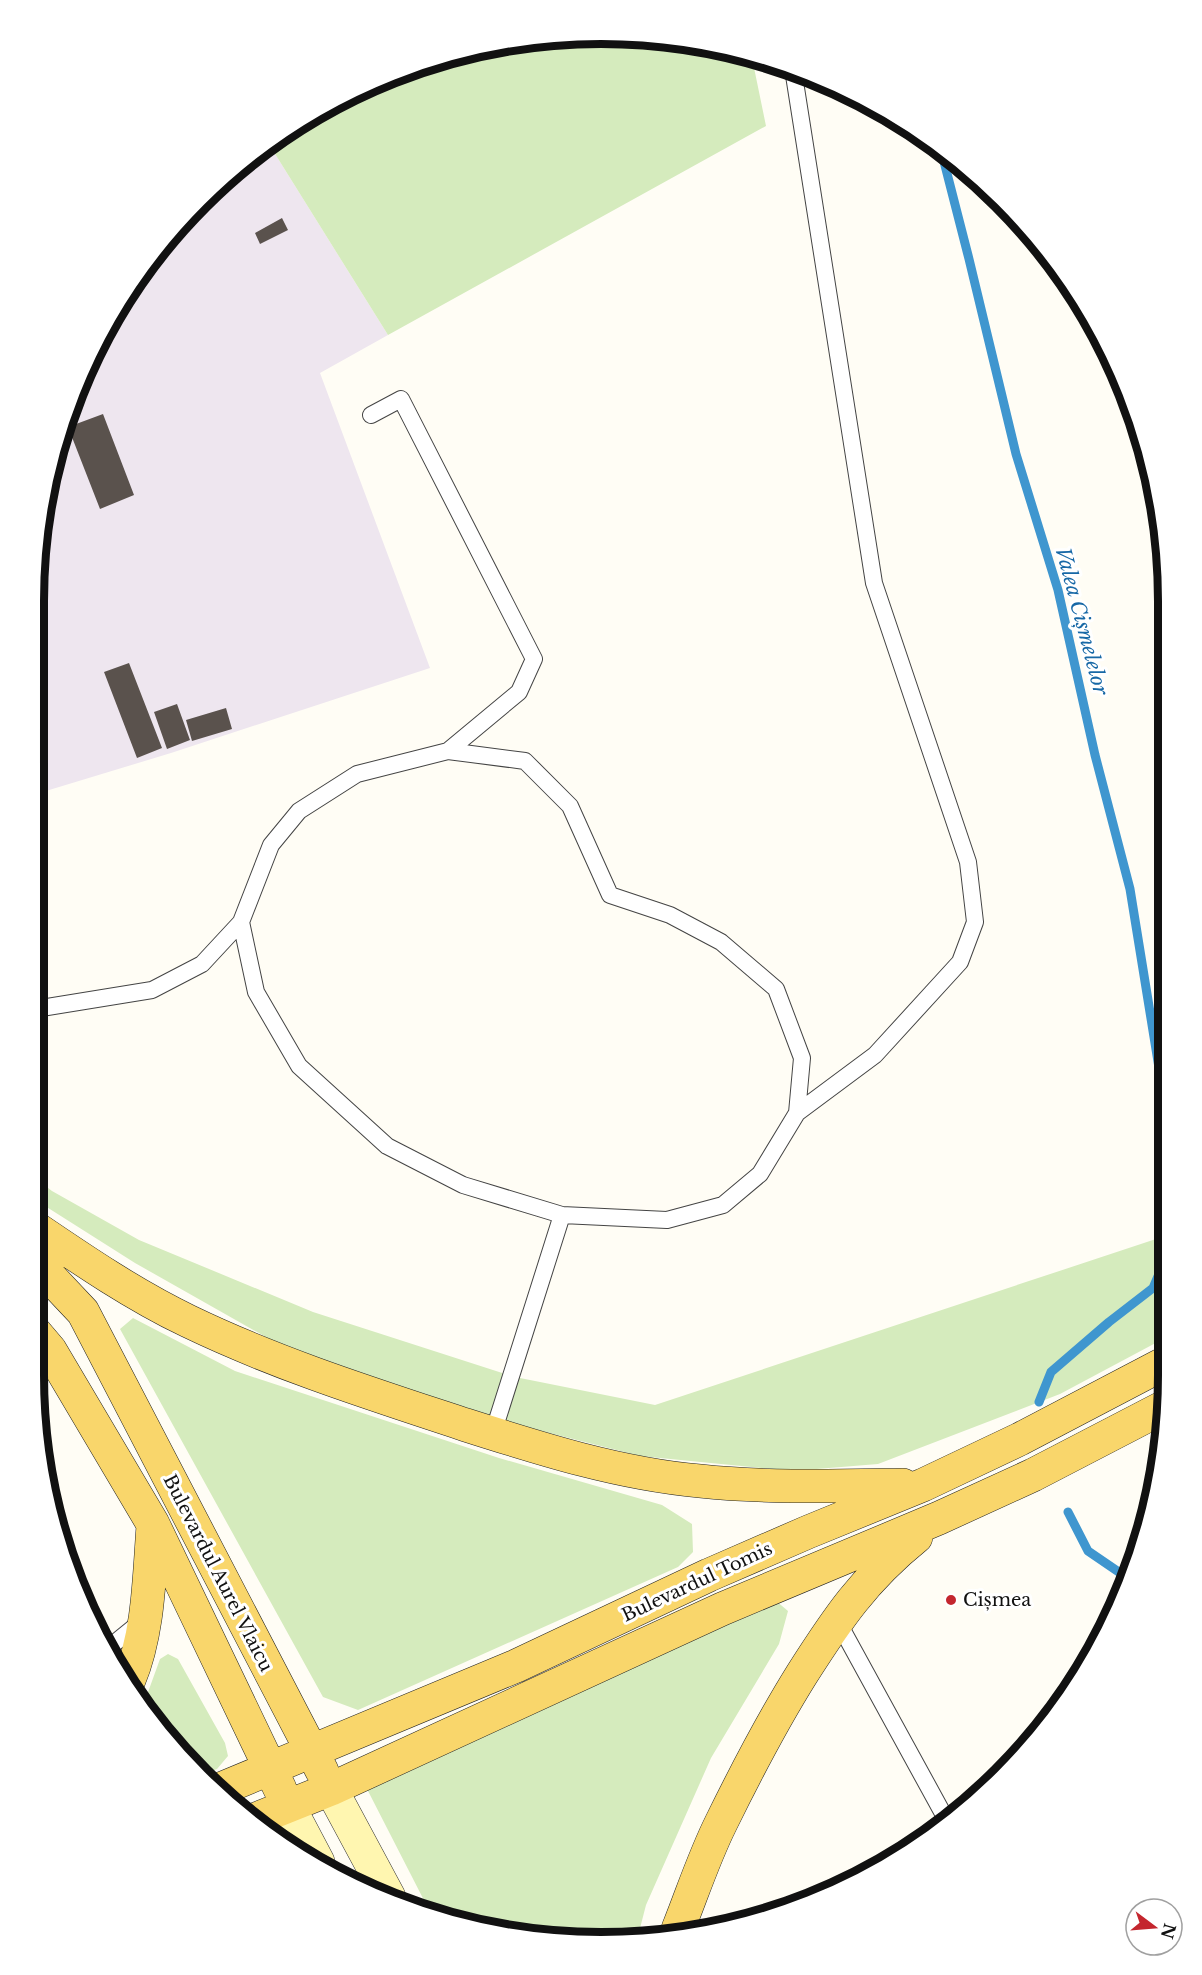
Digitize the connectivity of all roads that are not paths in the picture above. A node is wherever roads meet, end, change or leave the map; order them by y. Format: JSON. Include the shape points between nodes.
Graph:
{"nodes":[{"id":1,"x":795,"y":79,"type":"edge"},
{"id":2,"x":370,"y":415,"type":"dead end"},
{"id":3,"x":448,"y":751,"type":"junction"},
{"id":4,"x":241,"y":922,"type":"junction"},
{"id":5,"x":44,"y":1008,"type":"edge"},
{"id":6,"x":796,"y":1113,"type":"junction"},
{"id":7,"x":562,"y":1215,"type":"junction"},
{"id":8,"x":44,"y":1234,"type":"edge"},
{"id":9,"x":44,"y":1271,"type":"edge"},
{"id":10,"x":44,"y":1343,"type":"edge"},
{"id":11,"x":1158,"y":1366,"type":"edge"},
{"id":12,"x":1157,"y":1411,"type":"edge"},
{"id":13,"x":494,"y":1433,"type":"junction"},
{"id":14,"x":923,"y":1485,"type":"junction"},
{"id":15,"x":939,"y":1518,"type":"junction"},
{"id":16,"x":153,"y":1524,"type":"junction"},
{"id":17,"x":146,"y":1617,"type":"junction"},
{"id":18,"x":837,"y":1620,"type":"junction"},
{"id":19,"x":113,"y":1644,"type":"edge"},
{"id":20,"x":131,"y":1675,"type":"edge"},
{"id":21,"x":311,"y":1752,"type":"junction"},
{"id":22,"x":270,"y":1769,"type":"junction"},
{"id":23,"x":226,"y":1787,"type":"edge"},
{"id":24,"x":331,"y":1789,"type":"junction"},
{"id":25,"x":289,"y":1807,"type":"junction"},
{"id":26,"x":943,"y":1814,"type":"edge"},
{"id":27,"x":263,"y":1817,"type":"edge"},
{"id":28,"x":312,"y":1851,"type":"edge"},
{"id":29,"x":384,"y":1887,"type":"edge"},
{"id":30,"x":679,"y":1926,"type":"edge"}],
"edges":[{"from":1,"to":6,"type":"lane","via":[[874,583],[968,862],[975,922],[960,962],[875,1055]]},
{"from":2,"to":3,"type":"lane","via":[[401,399],[534,659],[519,692]]},
{"from":3,"to":4,"type":"lane","via":[[357,774],[299,811],[270,845]]},
{"from":3,"to":6,"type":"lane","via":[[525,760],[570,806],[610,895],[670,915],[721,942],[776,989],[802,1058]]},
{"from":4,"to":5,"type":"lane","via":[[202,964],[152,990]]},
{"from":4,"to":7,"type":"lane","via":[[256,992],[299,1066],[387,1146],[463,1185]]},
{"from":6,"to":7,"type":"lane","via":[[760,1174],[723,1205],[667,1220]]},
{"from":7,"to":13,"type":"lane"},
{"from":8,"to":13,"type":"main road","via":[[104,1275],[187,1320],[278,1360]]},
{"from":9,"to":21,"type":"main road","name":"Bulevardul Aurel Vlaicu","via":[[83,1312]]},
{"from":10,"to":16,"type":"main road","name":"Bulevardul Aurel Vlaicu"},
{"from":11,"to":14,"type":"main road","name":"Bulevardul Tomis"},
{"from":12,"to":15,"type":"main road","name":"Bulevardul Tomis"},
{"from":13,"to":14,"type":"main road","via":[[626,1469],[698,1481],[768,1486]]},
{"from":14,"to":21,"type":"main road","name":"Bulevardul Tomis"},
{"from":15,"to":18,"type":"main road","via":[[861,1588]]},
{"from":15,"to":24,"type":"main road","name":"Bulevardul Tomis","via":[[722,1609]]},
{"from":16,"to":17,"type":"main road"},
{"from":16,"to":22,"type":"main road","name":"Bulevardul Aurel Vlaicu"},
{"from":17,"to":19,"type":"lane"},
{"from":17,"to":20,"type":"main road"},
{"from":18,"to":26,"type":"lane"},
{"from":18,"to":30,"type":"main road","via":[[776,1716],[720,1825]]},
{"from":21,"to":22,"type":"main road","name":"Bulevardul Tomis"},
{"from":21,"to":24,"type":"main road","name":"Bulevardul Aurel Vlaicu"},
{"from":22,"to":23,"type":"main road","name":"Bulevardul Tomis"},
{"from":22,"to":25,"type":"main road","name":"Bulevardul Aurel Vlaicu"},
{"from":24,"to":25,"type":"main road","name":"Bulevardul Tomis"},
{"from":24,"to":29,"type":"main road","name":"Bulevardul Aurel Vlaicu"},
{"from":25,"to":27,"type":"main road","name":"Bulevardul Tomis"},
{"from":25,"to":28,"type":"main road","name":"Bulevardul Aurel Vlaicu"}]}
